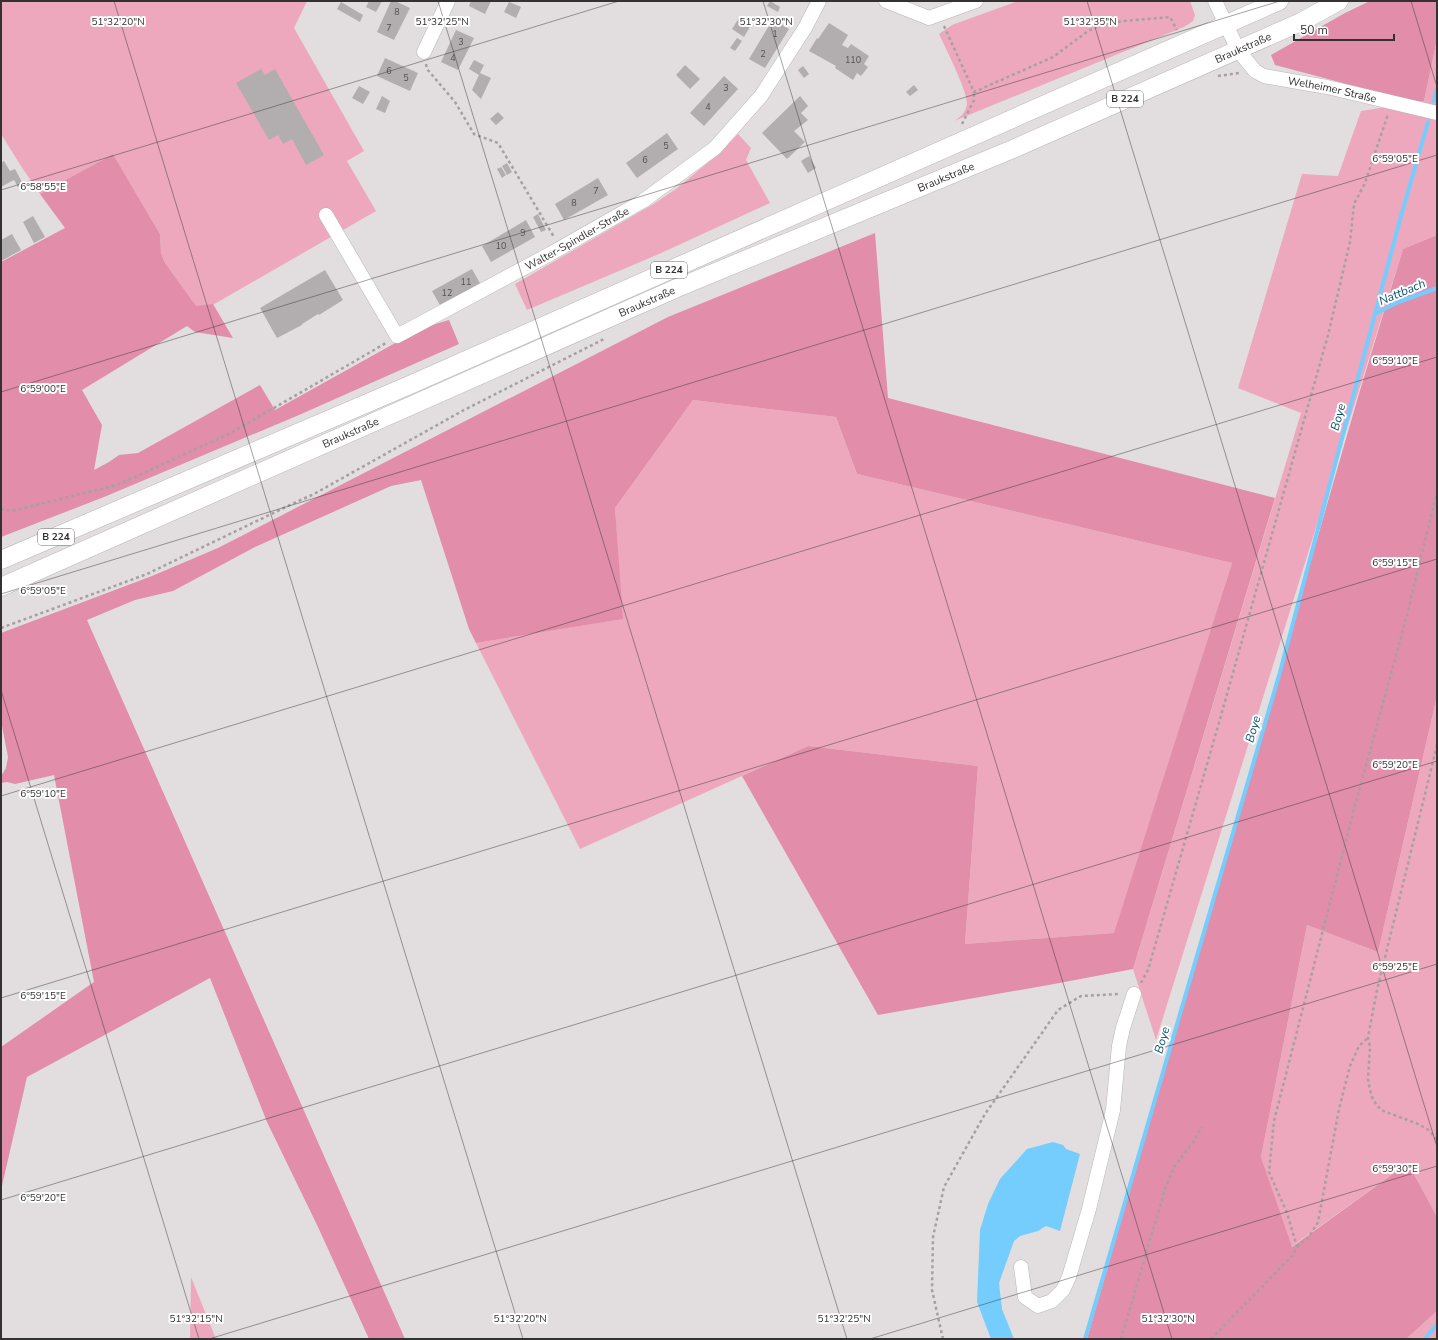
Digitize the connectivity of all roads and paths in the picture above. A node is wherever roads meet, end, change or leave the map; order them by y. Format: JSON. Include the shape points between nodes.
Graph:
{"nodes":[{"id":1,"x":448,"y":1,"type":"edge"},
{"id":2,"x":819,"y":1,"type":"edge"},
{"id":3,"x":886,"y":1,"type":"edge"},
{"id":4,"x":976,"y":1,"type":"edge"},
{"id":5,"x":1215,"y":1,"type":"edge"},
{"id":6,"x":1279,"y":1,"type":"edge"},
{"id":7,"x":1339,"y":1,"type":"edge"},
{"id":8,"x":939,"y":14,"type":"junction"},
{"id":9,"x":1226,"y":24,"type":"junction"},
{"id":10,"x":1183,"y":43,"type":"junction"},
{"id":11,"x":1238,"y":50,"type":"junction"},
{"id":12,"x":424,"y":52,"type":"joint"},
{"id":13,"x":1255,"y":70,"type":"junction"},
{"id":14,"x":1213,"y":77,"type":"dead end"},
{"id":15,"x":974,"y":92,"type":"junction"},
{"id":16,"x":1392,"y":102,"type":"junction"},
{"id":17,"x":1437,"y":113,"type":"edge"},
{"id":18,"x":956,"y":143,"type":"junction"},
{"id":19,"x":326,"y":215,"type":"dead end"},
{"id":20,"x":561,"y":248,"type":"junction"},
{"id":21,"x":397,"y":336,"type":"junction"},
{"id":22,"x":609,"y":336,"type":"dead end"},
{"id":23,"x":1437,"y":492,"type":"edge"},
{"id":24,"x":1,"y":509,"type":"edge"},
{"id":25,"x":1,"y":560,"type":"edge"},
{"id":26,"x":1,"y":587,"type":"edge"},
{"id":27,"x":1,"y":628,"type":"edge"},
{"id":28,"x":1437,"y":745,"type":"edge"},
{"id":29,"x":1134,"y":994,"type":"junction"},
{"id":30,"x":1368,"y":1037,"type":"junction"},
{"id":31,"x":1202,"y":1127,"type":"dead end"},
{"id":32,"x":1437,"y":1142,"type":"edge"},
{"id":33,"x":1297,"y":1247,"type":"junction"},
{"id":34,"x":1021,"y":1268,"type":"dead end"},
{"id":35,"x":943,"y":1339,"type":"edge"},
{"id":36,"x":1121,"y":1339,"type":"edge"},
{"id":37,"x":1211,"y":1339,"type":"edge"}],
"edges":[{"from":1,"to":12,"type":"street"},
{"from":2,"to":20,"type":"street","name":"Walter-Spindler-Straße","via":[[805,28],[761,96],[715,148],[643,201]]},
{"from":3,"to":8,"type":"street","via":[[929,18]]},
{"from":4,"to":8,"type":"street"},
{"from":5,"to":9,"type":"street","name":"Welheimer Straße"},
{"from":6,"to":9,"type":"main road","name":"Braukstraße","number":"B 224"},
{"from":7,"to":11,"type":"main road","name":"Braukstraße","number":"B 224","via":[[1302,22]]},
{"from":8,"to":15,"type":"path"},
{"from":9,"to":10,"type":"main road","name":"Braukstraße","number":"B 224"},
{"from":9,"to":11,"type":"street","name":"Welheimer Straße"},
{"from":10,"to":15,"type":"path","via":[[1170,17],[1103,24],[1088,31],[1053,57]]},
{"from":10,"to":18,"type":"main road","name":"Braukstraße","number":"B 224"},
{"from":11,"to":13,"type":"street","name":"Welheimer Straße"},
{"from":11,"to":26,"type":"main road","name":"Braukstraße","number":"B 224","via":[[1013,149],[676,288]]},
{"from":12,"to":20,"type":"path","via":[[427,69],[456,102],[474,134],[498,143]]},
{"from":13,"to":14,"type":"path"},
{"from":13,"to":16,"type":"street","name":"Welheimer Straße","via":[[1264,76]]},
{"from":15,"to":18,"type":"path","via":[[974,100],[963,121]]},
{"from":16,"to":17,"type":"street","name":"Welheimer Straße"},
{"from":16,"to":29,"type":"path","via":[[1365,182],[1354,204],[1350,242],[1303,426],[1148,970]]},
{"from":18,"to":25,"type":"main road","name":"Braukstraße","number":"B 224","via":[[405,387]]},
{"from":19,"to":21,"type":"street"},
{"from":20,"to":21,"type":"street","name":"Walter-Spindler-Straße"},
{"from":21,"to":24,"type":"path","via":[[229,434],[117,484],[12,510]]},
{"from":22,"to":27,"type":"path","via":[[464,410],[297,502],[147,574]]},
{"from":23,"to":33,"type":"path","via":[[1274,1121],[1269,1172],[1287,1214]]},
{"from":28,"to":30,"type":"path","via":[[1377,990]]},
{"from":29,"to":34,"type":"street","via":[[1119,1046],[1113,1110],[1089,1209],[1069,1277],[1063,1290],[1052,1301],[1038,1306],[1026,1298]]},
{"from":29,"to":35,"type":"path","via":[[1081,996],[1058,1010],[985,1114],[944,1187],[933,1236],[932,1290]]},
{"from":30,"to":32,"type":"path","via":[[1368,1079],[1373,1100],[1381,1110],[1427,1129]]},
{"from":30,"to":33,"type":"path","via":[[1359,1046],[1350,1066],[1318,1222],[1309,1237]]},
{"from":31,"to":36,"type":"path","via":[[1174,1167],[1166,1186]]},
{"from":33,"to":37,"type":"path","via":[[1293,1255]]}]}
